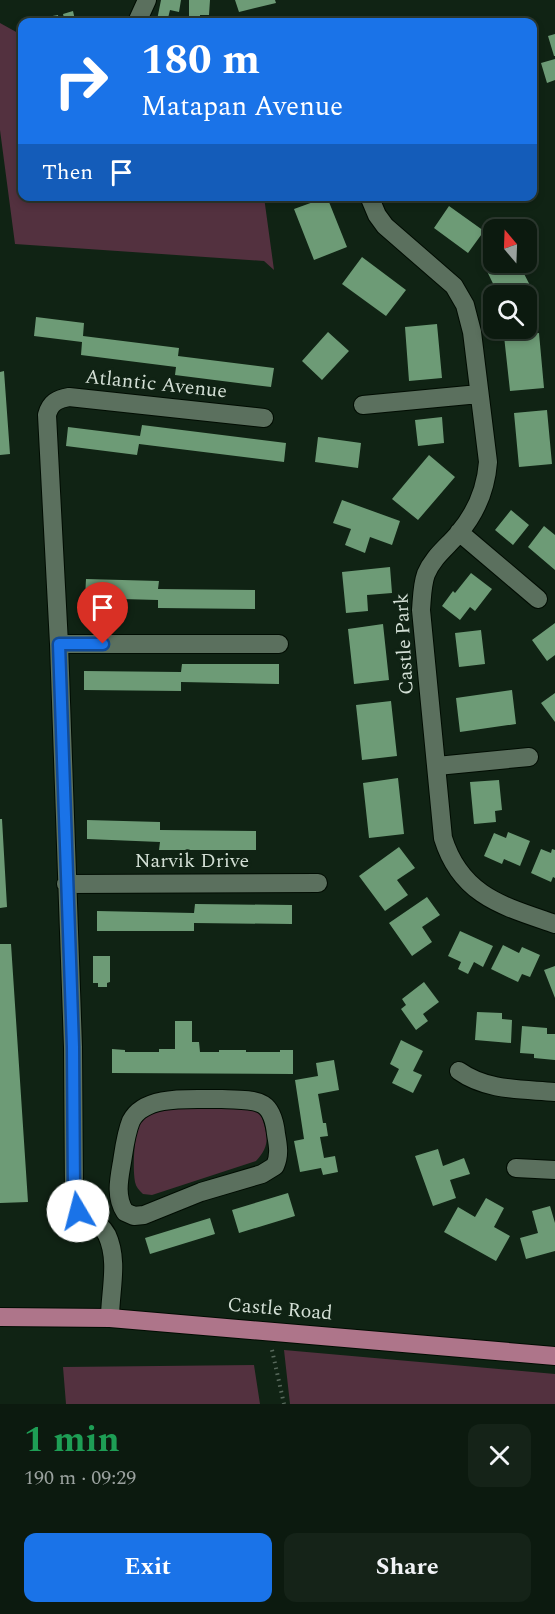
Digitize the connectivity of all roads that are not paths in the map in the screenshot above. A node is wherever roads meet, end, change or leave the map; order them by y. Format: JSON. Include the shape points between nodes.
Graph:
{"nodes":[{"id":1,"x":147,"y":0,"type":"edge"},
{"id":2,"x":139,"y":18,"type":"edge"},
{"id":3,"x":371,"y":201,"type":"edge"},
{"id":4,"x":478,"y":394,"type":"junction"},
{"id":5,"x":363,"y":405,"type":"dead end"},
{"id":6,"x":264,"y":418,"type":"dead end"},
{"id":7,"x":459,"y":532,"type":"junction"},
{"id":8,"x":538,"y":598,"type":"dead end"},
{"id":9,"x":59,"y":644,"type":"junction"},
{"id":10,"x":279,"y":644,"type":"dead end"},
{"id":11,"x":529,"y":757,"type":"dead end"},
{"id":12,"x":436,"y":766,"type":"junction"},
{"id":13,"x":318,"y":883,"type":"dead end"},
{"id":14,"x":66,"y":885,"type":"junction"},
{"id":15,"x":555,"y":924,"type":"edge"},
{"id":16,"x":459,"y":1071,"type":"dead end"},
{"id":17,"x":555,"y":1092,"type":"edge"},
{"id":18,"x":516,"y":1168,"type":"dead end"},
{"id":19,"x":555,"y":1170,"type":"edge"},
{"id":20,"x":122,"y":1207,"type":"junction"},
{"id":21,"x":99,"y":1226,"type":"junction"},
{"id":22,"x":0,"y":1317,"type":"edge"},
{"id":23,"x":110,"y":1318,"type":"junction"},
{"id":24,"x":555,"y":1356,"type":"edge"}],
"edges":[{"from":1,"to":2,"type":"street"},
{"from":3,"to":4,"type":"street","name":"Castle Park","via":[[384,226],[460,294],[469,315]]},
{"from":4,"to":5,"type":"street"},
{"from":4,"to":7,"type":"street","name":"Castle Park","via":[[487,475],[481,499]]},
{"from":6,"to":9,"type":"street","name":"Atlantic Avenue","via":[[69,397],[55,402],[48,411],[46,425]]},
{"from":7,"to":8,"type":"street"},
{"from":7,"to":12,"type":"street","name":"Castle Park","via":[[432,562],[422,593]]},
{"from":9,"to":10,"type":"street"},
{"from":9,"to":14,"type":"street"},
{"from":11,"to":12,"type":"street"},
{"from":12,"to":15,"type":"street","name":"Castle Park","via":[[443,838],[459,872],[487,898]]},
{"from":13,"to":14,"type":"street","name":"Narvik Drive"},
{"from":14,"to":21,"type":"street","via":[[74,1199],[80,1215]]},
{"from":16,"to":17,"type":"street","via":[[488,1086]]},
{"from":18,"to":19,"type":"street"},
{"from":20,"to":20,"type":"street","via":[[118,1182],[129,1127],[147,1106],[167,1101],[222,1099],[257,1102],[272,1112],[278,1156],[268,1172],[201,1192],[144,1215],[130,1215]]},
{"from":20,"to":21,"type":"street"},
{"from":21,"to":23,"type":"street","via":[[112,1252]]},
{"from":22,"to":23,"type":"main road","name":"Castle Road"},
{"from":23,"to":24,"type":"main road","name":"Castle Road"}]}
